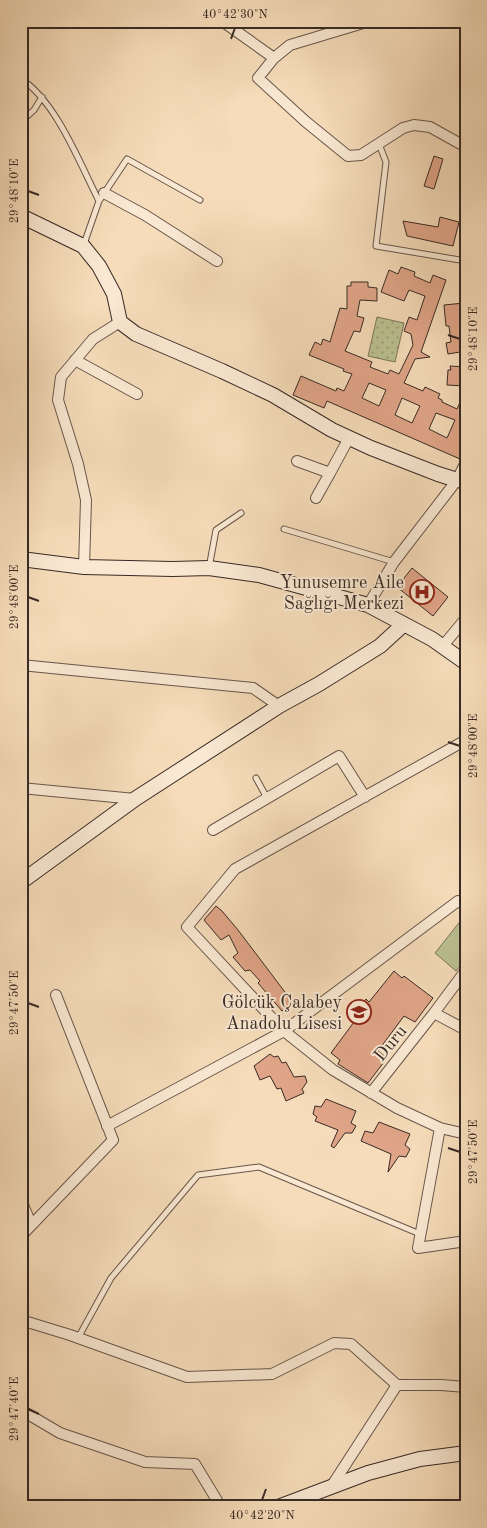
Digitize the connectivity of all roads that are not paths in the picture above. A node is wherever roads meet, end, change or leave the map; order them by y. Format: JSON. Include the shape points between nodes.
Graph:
{"nodes":[{"id":1,"x":222,"y":21,"type":"edge"},
{"id":2,"x":370,"y":21,"type":"edge"},
{"id":3,"x":274,"y":58,"type":"junction"},
{"id":4,"x":21,"y":79,"type":"edge"},
{"id":5,"x":42,"y":97,"type":"junction"},
{"id":6,"x":21,"y":122,"type":"edge"},
{"id":7,"x":379,"y":144,"type":"junction"},
{"id":8,"x":466,"y":147,"type":"edge"},
{"id":9,"x":102,"y":197,"type":"junction"},
{"id":10,"x":200,"y":200,"type":"dead end"},
{"id":11,"x":21,"y":216,"type":"edge"},
{"id":12,"x":83,"y":246,"type":"junction"},
{"id":13,"x":217,"y":261,"type":"dead end"},
{"id":14,"x":466,"y":261,"type":"edge"},
{"id":15,"x":120,"y":322,"type":"junction"},
{"id":16,"x":75,"y":360,"type":"junction"},
{"id":17,"x":137,"y":394,"type":"dead end"},
{"id":18,"x":349,"y":438,"type":"junction"},
{"id":19,"x":297,"y":461,"type":"dead end"},
{"id":20,"x":466,"y":462,"type":"edge"},
{"id":21,"x":330,"y":473,"type":"junction"},
{"id":22,"x":462,"y":481,"type":"edge"},
{"id":23,"x":316,"y":498,"type":"dead end"},
{"id":24,"x":241,"y":513,"type":"dead end"},
{"id":25,"x":284,"y":529,"type":"dead end"},
{"id":26,"x":21,"y":559,"type":"edge"},
{"id":27,"x":394,"y":562,"type":"junction"},
{"id":28,"x":84,"y":567,"type":"junction"},
{"id":29,"x":209,"y":568,"type":"junction"},
{"id":30,"x":368,"y":605,"type":"junction"},
{"id":31,"x":466,"y":618,"type":"edge"},
{"id":32,"x":404,"y":624,"type":"junction"},
{"id":33,"x":442,"y":647,"type":"junction"},
{"id":34,"x":466,"y":663,"type":"edge"},
{"id":35,"x":21,"y":665,"type":"edge"},
{"id":36,"x":279,"y":706,"type":"junction"},
{"id":37,"x":466,"y":740,"type":"edge"},
{"id":38,"x":256,"y":778,"type":"dead end"},
{"id":39,"x":21,"y":788,"type":"edge"},
{"id":40,"x":365,"y":796,"type":"junction"},
{"id":41,"x":268,"y":798,"type":"junction"},
{"id":42,"x":135,"y":799,"type":"junction"},
{"id":43,"x":214,"y":830,"type":"dead end"},
{"id":44,"x":21,"y":882,"type":"edge"},
{"id":45,"x":466,"y":906,"type":"edge"},
{"id":46,"x":466,"y":970,"type":"edge"},
{"id":47,"x":56,"y":995,"type":"dead end"},
{"id":48,"x":434,"y":1013,"type":"junction"},
{"id":49,"x":284,"y":1030,"type":"junction"},
{"id":50,"x":466,"y":1030,"type":"edge"},
{"id":51,"x":371,"y":1092,"type":"junction"},
{"id":52,"x":107,"y":1126,"type":"junction"},
{"id":53,"x":440,"y":1128,"type":"junction"},
{"id":54,"x":466,"y":1134,"type":"edge"},
{"id":55,"x":21,"y":1200,"type":"edge"},
{"id":56,"x":31,"y":1224,"type":"junction"},
{"id":57,"x":420,"y":1234,"type":"junction"},
{"id":58,"x":21,"y":1236,"type":"edge"},
{"id":59,"x":466,"y":1241,"type":"edge"},
{"id":60,"x":21,"y":1320,"type":"edge"},
{"id":61,"x":78,"y":1338,"type":"junction"},
{"id":62,"x":397,"y":1385,"type":"junction"},
{"id":63,"x":466,"y":1387,"type":"edge"},
{"id":64,"x":21,"y":1410,"type":"edge"},
{"id":65,"x":466,"y":1453,"type":"edge"},
{"id":66,"x":331,"y":1487,"type":"junction"},
{"id":67,"x":222,"y":1507,"type":"edge"},
{"id":68,"x":278,"y":1507,"type":"edge"}],
"edges":[{"from":1,"to":3,"type":"street"},
{"from":2,"to":3,"type":"street","via":[[290,45]]},
{"from":3,"to":7,"type":"street","via":[[258,78],[348,156],[361,155]]},
{"from":4,"to":5,"type":"lane"},
{"from":5,"to":6,"type":"lane"},
{"from":5,"to":9,"type":"lane"},
{"from":7,"to":8,"type":"street","via":[[403,128],[414,125],[430,127]]},
{"from":7,"to":14,"type":"lane","via":[[386,162],[376,246]]},
{"from":9,"to":10,"type":"lane","via":[[127,159]]},
{"from":9,"to":12,"type":"lane"},
{"from":9,"to":13,"type":"street","via":[[145,215]]},
{"from":11,"to":12,"type":"street"},
{"from":12,"to":15,"type":"street","via":[[114,294]]},
{"from":15,"to":16,"type":"street","via":[[93,339]]},
{"from":15,"to":18,"type":"street","via":[[136,334],[273,395]]},
{"from":16,"to":17,"type":"street"},
{"from":16,"to":28,"type":"street","via":[[61,377],[58,400],[86,500]]},
{"from":18,"to":21,"type":"street"},
{"from":18,"to":22,"type":"street"},
{"from":19,"to":21,"type":"street"},
{"from":20,"to":22,"type":"street"},
{"from":21,"to":23,"type":"street"},
{"from":22,"to":27,"type":"street"},
{"from":24,"to":29,"type":"lane","via":[[216,530]]},
{"from":25,"to":27,"type":"lane"},
{"from":26,"to":28,"type":"street"},
{"from":27,"to":30,"type":"street"},
{"from":28,"to":29,"type":"street"},
{"from":29,"to":30,"type":"street","via":[[259,574]]},
{"from":30,"to":32,"type":"street"},
{"from":31,"to":33,"type":"street"},
{"from":32,"to":33,"type":"street"},
{"from":32,"to":36,"type":"street","via":[[380,646]]},
{"from":33,"to":34,"type":"street"},
{"from":35,"to":36,"type":"street","via":[[253,688]]},
{"from":36,"to":42,"type":"street"},
{"from":37,"to":40,"type":"street"},
{"from":38,"to":41,"type":"lane"},
{"from":39,"to":42,"type":"street"},
{"from":40,"to":41,"type":"street","via":[[339,756]]},
{"from":40,"to":49,"type":"street","via":[[235,869],[188,927]]},
{"from":41,"to":43,"type":"street"},
{"from":42,"to":44,"type":"street"},
{"from":45,"to":49,"type":"street","via":[[458,901]]},
{"from":46,"to":48,"type":"street","name":"Duru"},
{"from":47,"to":52,"type":"street"},
{"from":48,"to":50,"type":"street"},
{"from":48,"to":51,"type":"street","name":"Duru"},
{"from":49,"to":51,"type":"street","via":[[333,1070]]},
{"from":49,"to":52,"type":"street"},
{"from":51,"to":53,"type":"street"},
{"from":52,"to":56,"type":"street","via":[[113,1140]]},
{"from":53,"to":54,"type":"street"},
{"from":53,"to":57,"type":"street"},
{"from":55,"to":56,"type":"street"},
{"from":56,"to":58,"type":"street"},
{"from":57,"to":59,"type":"street","via":[[418,1248]]},
{"from":57,"to":61,"type":"lane","via":[[259,1167],[198,1175],[111,1278]]},
{"from":60,"to":61,"type":"street"},
{"from":61,"to":62,"type":"street","via":[[187,1377],[272,1374],[334,1343],[352,1344]]},
{"from":62,"to":63,"type":"street"},
{"from":62,"to":66,"type":"street"},
{"from":64,"to":67,"type":"street","via":[[60,1433],[145,1462],[195,1464]]},
{"from":65,"to":66,"type":"street","via":[[420,1459]]},
{"from":66,"to":68,"type":"street"}]}
